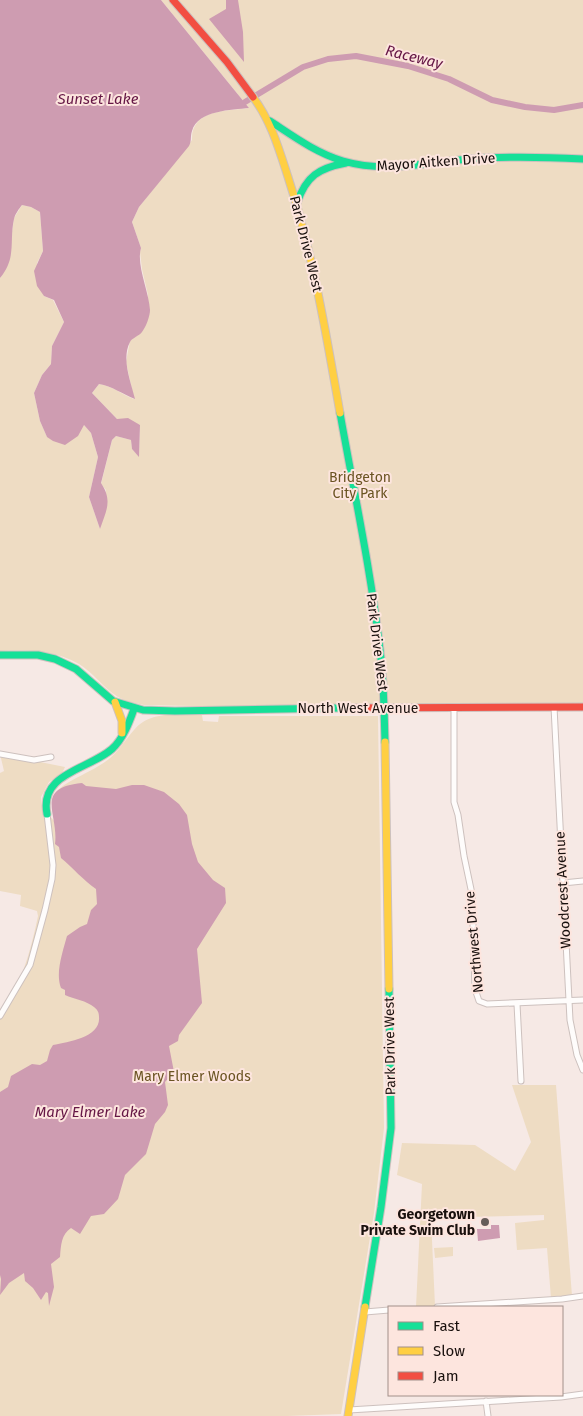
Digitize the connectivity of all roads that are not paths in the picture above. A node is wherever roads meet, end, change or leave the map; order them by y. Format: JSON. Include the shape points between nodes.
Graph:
{"nodes":[{"id":1,"x":173,"y":0,"type":"edge"},
{"id":2,"x":269,"y":121,"type":"junction"},
{"id":3,"x":583,"y":160,"type":"edge"},
{"id":4,"x":349,"y":163,"type":"junction"},
{"id":5,"x":296,"y":204,"type":"junction"},
{"id":6,"x":0,"y":655,"type":"edge"},
{"id":7,"x":115,"y":702,"type":"junction"},
{"id":8,"x":554,"y":707,"type":"junction"},
{"id":9,"x":583,"y":707,"type":"edge"},
{"id":10,"x":384,"y":708,"type":"junction"},
{"id":11,"x":454,"y":708,"type":"junction"},
{"id":12,"x":134,"y":709,"type":"junction"},
{"id":13,"x":122,"y":736,"type":"junction"},
{"id":14,"x":0,"y":754,"type":"edge"},
{"id":15,"x":51,"y":757,"type":"dead end"},
{"id":16,"x":47,"y":814,"type":"joint"},
{"id":17,"x":583,"y":881,"type":"edge"},
{"id":18,"x":563,"y":883,"type":"junction"},
{"id":19,"x":583,"y":1000,"type":"edge"},
{"id":20,"x":569,"y":1001,"type":"junction"},
{"id":21,"x":517,"y":1004,"type":"junction"},
{"id":22,"x":0,"y":1016,"type":"edge"},
{"id":23,"x":583,"y":1070,"type":"edge"},
{"id":24,"x":522,"y":1081,"type":"dead end"},
{"id":25,"x":583,"y":1296,"type":"edge"},
{"id":26,"x":450,"y":1306,"type":"edge"},
{"id":27,"x":388,"y":1310,"type":"edge"},
{"id":28,"x":364,"y":1312,"type":"junction"},
{"id":29,"x":583,"y":1394,"type":"edge"},
{"id":30,"x":486,"y":1401,"type":"junction"},
{"id":31,"x":348,"y":1413,"type":"edge"},
{"id":32,"x":488,"y":1416,"type":"edge"}],
"edges":[{"from":1,"to":2,"type":"street","name":"Park Drive West","via":[[227,62]]},
{"from":2,"to":4,"type":"street","name":"Mayor Aitken Drive","via":[[316,149]]},
{"from":2,"to":5,"type":"street","name":"Park Drive West"},
{"from":3,"to":4,"type":"street","name":"Mayor Aitken Drive","via":[[498,157],[396,166]]},
{"from":4,"to":5,"type":"street","via":[[317,172],[301,188]]},
{"from":5,"to":10,"type":"street","name":"Park Drive West","via":[[317,283],[365,554],[381,657]]},
{"from":6,"to":7,"type":"street","via":[[38,655],[55,659],[76,669]]},
{"from":7,"to":12,"type":"street","name":"North West Avenue"},
{"from":7,"to":13,"type":"street","via":[[122,721]]},
{"from":8,"to":9,"type":"street","name":"North West Avenue"},
{"from":8,"to":11,"type":"street","name":"North West Avenue"},
{"from":8,"to":18,"type":"street","name":"Woodcrest Avenue"},
{"from":10,"to":11,"type":"street","name":"North West Avenue"},
{"from":10,"to":12,"type":"street","name":"North West Avenue"},
{"from":10,"to":28,"type":"street","name":"Park Drive West","via":[[391,1128]]},
{"from":11,"to":21,"type":"street","name":"Northwest Drive","via":[[454,796],[472,894],[475,989],[477,997],[486,1004]]},
{"from":12,"to":13,"type":"street"},
{"from":13,"to":16,"type":"street","via":[[99,759],[54,783],[46,797]]},
{"from":14,"to":15,"type":"street","via":[[34,760]]},
{"from":16,"to":22,"type":"street","via":[[53,865],[45,910],[30,965]]},
{"from":17,"to":18,"type":"street"},
{"from":18,"to":20,"type":"street","name":"Woodcrest Avenue"},
{"from":19,"to":20,"type":"street"},
{"from":20,"to":21,"type":"street"},
{"from":20,"to":23,"type":"street","name":"Woodcrest Avenue","via":[[572,1032]]},
{"from":21,"to":24,"type":"street"},
{"from":25,"to":26,"type":"street"},
{"from":27,"to":28,"type":"street"},
{"from":28,"to":31,"type":"street","name":"Park Drive West"},
{"from":29,"to":30,"type":"street"},
{"from":30,"to":31,"type":"street"},
{"from":30,"to":32,"type":"street"}]}
